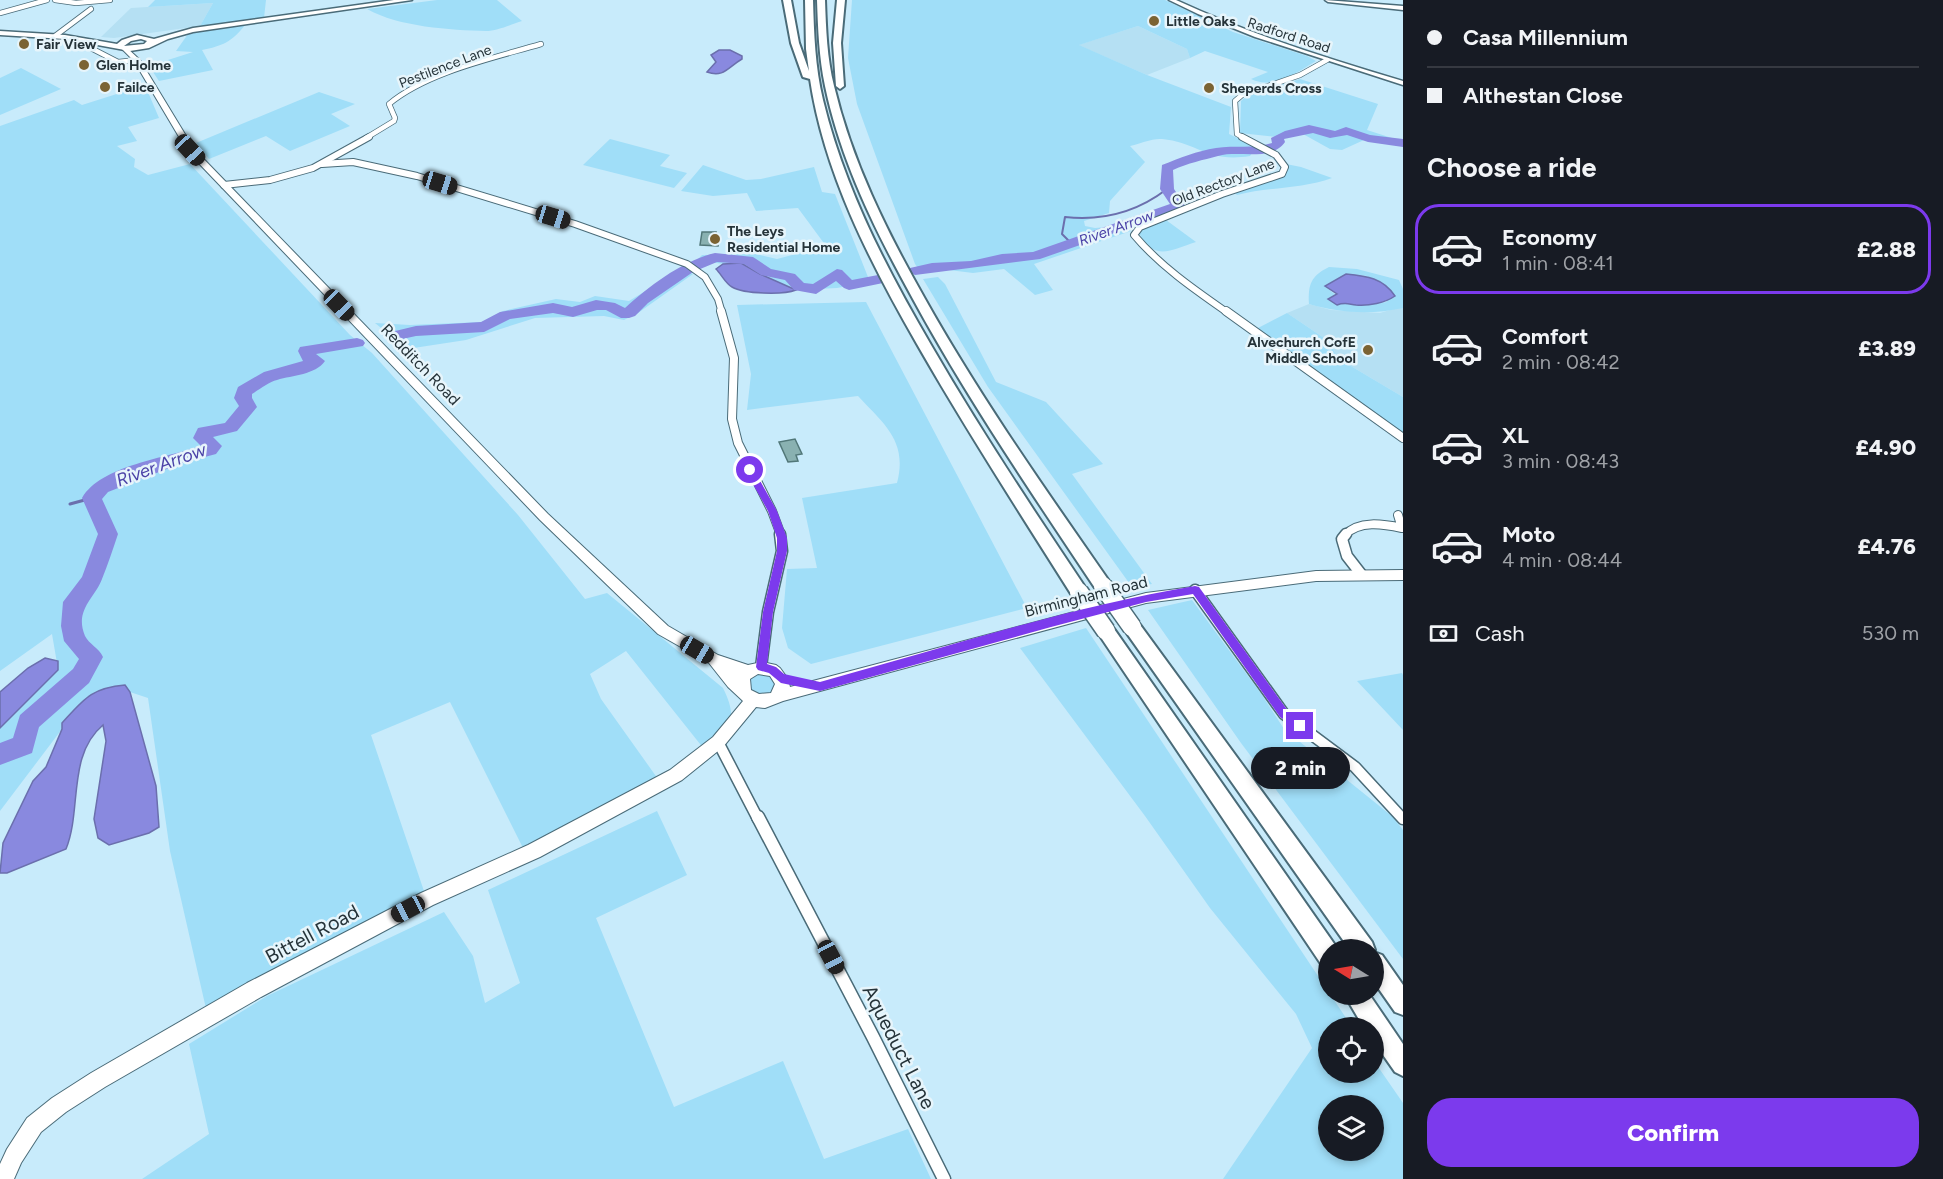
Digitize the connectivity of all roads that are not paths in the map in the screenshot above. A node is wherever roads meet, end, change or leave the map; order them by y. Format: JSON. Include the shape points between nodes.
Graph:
{"nodes":[{"id":1,"x":47,"y":0,"type":"edge"},
{"id":2,"x":55,"y":0,"type":"edge"},
{"id":3,"x":110,"y":0,"type":"edge"},
{"id":4,"x":409,"y":0,"type":"edge"},
{"id":5,"x":787,"y":0,"type":"edge"},
{"id":6,"x":809,"y":0,"type":"edge"},
{"id":7,"x":821,"y":0,"type":"edge"},
{"id":8,"x":841,"y":0,"type":"edge"},
{"id":9,"x":1172,"y":0,"type":"edge"},
{"id":10,"x":1328,"y":0,"type":"edge"},
{"id":11,"x":1356,"y":0,"type":"edge"},
{"id":12,"x":1403,"y":7,"type":"edge"},
{"id":13,"x":91,"y":9,"type":"dead end"},
{"id":14,"x":0,"y":13,"type":"edge"},
{"id":15,"x":193,"y":30,"type":"junction"},
{"id":16,"x":0,"y":33,"type":"edge"},
{"id":17,"x":55,"y":36,"type":"junction"},
{"id":18,"x":141,"y":37,"type":"junction"},
{"id":19,"x":131,"y":39,"type":"junction"},
{"id":20,"x":85,"y":43,"type":"junction"},
{"id":21,"x":541,"y":44,"type":"dead end"},
{"id":22,"x":148,"y":45,"type":"junction"},
{"id":23,"x":122,"y":48,"type":"junction"},
{"id":24,"x":137,"y":60,"type":"junction"},
{"id":25,"x":1327,"y":60,"type":"junction"},
{"id":26,"x":1403,"y":83,"type":"edge"},
{"id":27,"x":818,"y":99,"type":"junction"},
{"id":28,"x":843,"y":135,"type":"junction"},
{"id":29,"x":347,"y":151,"type":"junction"},
{"id":30,"x":353,"y":162,"type":"junction"},
{"id":31,"x":322,"y":164,"type":"junction"},
{"id":32,"x":224,"y":185,"type":"junction"},
{"id":33,"x":1403,"y":438,"type":"edge"},
{"id":34,"x":1398,"y":515,"type":"dead end"},
{"id":35,"x":1403,"y":529,"type":"edge"},
{"id":36,"x":1360,"y":573,"type":"junction"},
{"id":37,"x":1403,"y":575,"type":"edge"},
{"id":38,"x":1195,"y":590,"type":"junction"},
{"id":39,"x":713,"y":659,"type":"junction"},
{"id":40,"x":755,"y":669,"type":"junction"},
{"id":41,"x":781,"y":678,"type":"junction"},
{"id":42,"x":820,"y":686,"type":"junction"},
{"id":43,"x":749,"y":696,"type":"junction"},
{"id":44,"x":778,"y":696,"type":"junction"},
{"id":45,"x":718,"y":742,"type":"junction"},
{"id":46,"x":1403,"y":819,"type":"edge"},
{"id":47,"x":1356,"y":939,"type":"edge"},
{"id":48,"x":1318,"y":940,"type":"edge"},
{"id":49,"x":1384,"y":977,"type":"edge"},
{"id":50,"x":1403,"y":1004,"type":"edge"},
{"id":51,"x":1363,"y":1005,"type":"edge"},
{"id":52,"x":1403,"y":1064,"type":"edge"},
{"id":53,"x":4,"y":1179,"type":"edge"},
{"id":54,"x":944,"y":1179,"type":"edge"}],
"edges":[{"from":1,"to":14,"type":"street"},
{"from":2,"to":3,"type":"street"},
{"from":4,"to":15,"type":"highway"},
{"from":5,"to":27,"type":"highway","via":[[795,43]]},
{"from":6,"to":27,"type":"highway","via":[[810,45]]},
{"from":7,"to":28,"type":"highway","via":[[824,58]]},
{"from":8,"to":28,"type":"highway","via":[[837,70]]},
{"from":9,"to":25,"type":"street","name":"Radford Road","via":[[1255,37]]},
{"from":10,"to":12,"type":"highway"},
{"from":11,"to":12,"type":"highway"},
{"from":13,"to":17,"type":"street"},
{"from":15,"to":18,"type":"highway"},
{"from":15,"to":22,"type":"highway"},
{"from":16,"to":17,"type":"highway"},
{"from":17,"to":20,"type":"highway"},
{"from":18,"to":19,"type":"highway"},
{"from":18,"to":22,"type":"highway","via":[[151,39]]},
{"from":19,"to":20,"type":"highway"},
{"from":19,"to":23,"type":"highway","via":[[121,42]]},
{"from":20,"to":23,"type":"highway"},
{"from":20,"to":24,"type":"street","via":[[118,62]]},
{"from":21,"to":29,"type":"street","name":"Pestilence Lane","via":[[400,95],[389,104],[394,121]]},
{"from":22,"to":23,"type":"highway"},
{"from":22,"to":24,"type":"main road"},
{"from":23,"to":24,"type":"main road","name":"Redditch Road"},
{"from":24,"to":32,"type":"main road","name":"Redditch Road","via":[[190,150]]},
{"from":25,"to":26,"type":"street","name":"Radford Road"},
{"from":25,"to":33,"type":"street","name":"Old Rectory Lane","via":[[1235,101],[1237,134],[1280,158],[1285,167],[1282,174],[1140,227],[1134,235],[1190,286]]},
{"from":27,"to":48,"type":"highway","bridge":true,"via":[[836,162],[881,266],[975,432],[1079,592]]},
{"from":28,"to":47,"type":"highway","bridge":true,"via":[[866,197],[899,263],[975,395],[1103,586]]},
{"from":29,"to":30,"type":"street"},
{"from":29,"to":31,"type":"street","name":"Pestilence Lane"},
{"from":30,"to":31,"type":"street"},
{"from":30,"to":40,"type":"street","via":[[417,176],[576,224],[687,264],[705,277],[718,298],[730,338],[735,368],[732,419],[738,443],[782,538]]},
{"from":31,"to":32,"type":"street","via":[[270,180]]},
{"from":32,"to":39,"type":"main road","name":"Redditch Road","via":[[614,586],[663,630]]},
{"from":34,"to":35,"type":"street"},
{"from":35,"to":36,"type":"street","via":[[1358,525],[1347,530],[1343,543]]},
{"from":36,"to":37,"type":"main road","name":"Birmingham Road"},
{"from":36,"to":38,"type":"main road","name":"Birmingham Road"},
{"from":38,"to":42,"type":"main road","name":"Birmingham Road","via":[[1146,598]]},
{"from":38,"to":46,"type":"street","via":[[1284,714],[1355,767]]},
{"from":39,"to":40,"type":"main road","name":"Redditch Road"},
{"from":39,"to":43,"type":"main road","name":"Redditch Road"},
{"from":40,"to":41,"type":"main road","via":[[772,670]]},
{"from":40,"to":43,"type":"main road","via":[[742,682]]},
{"from":41,"to":42,"type":"main road","name":"Birmingham Road"},
{"from":41,"to":44,"type":"main road","via":[[783,687]]},
{"from":42,"to":44,"type":"main road","name":"Birmingham Road"},
{"from":43,"to":44,"type":"main road","via":[[770,701]]},
{"from":43,"to":45,"type":"main road","name":"Bittell Road"},
{"from":45,"to":53,"type":"main road","name":"Bittell Road","via":[[676,775],[647,791],[534,851],[427,899],[254,990],[98,1080],[34,1125]]},
{"from":45,"to":54,"type":"street","name":"Aqueduct Lane"},
{"from":49,"to":50,"type":"highway"},
{"from":51,"to":52,"type":"highway"}]}
